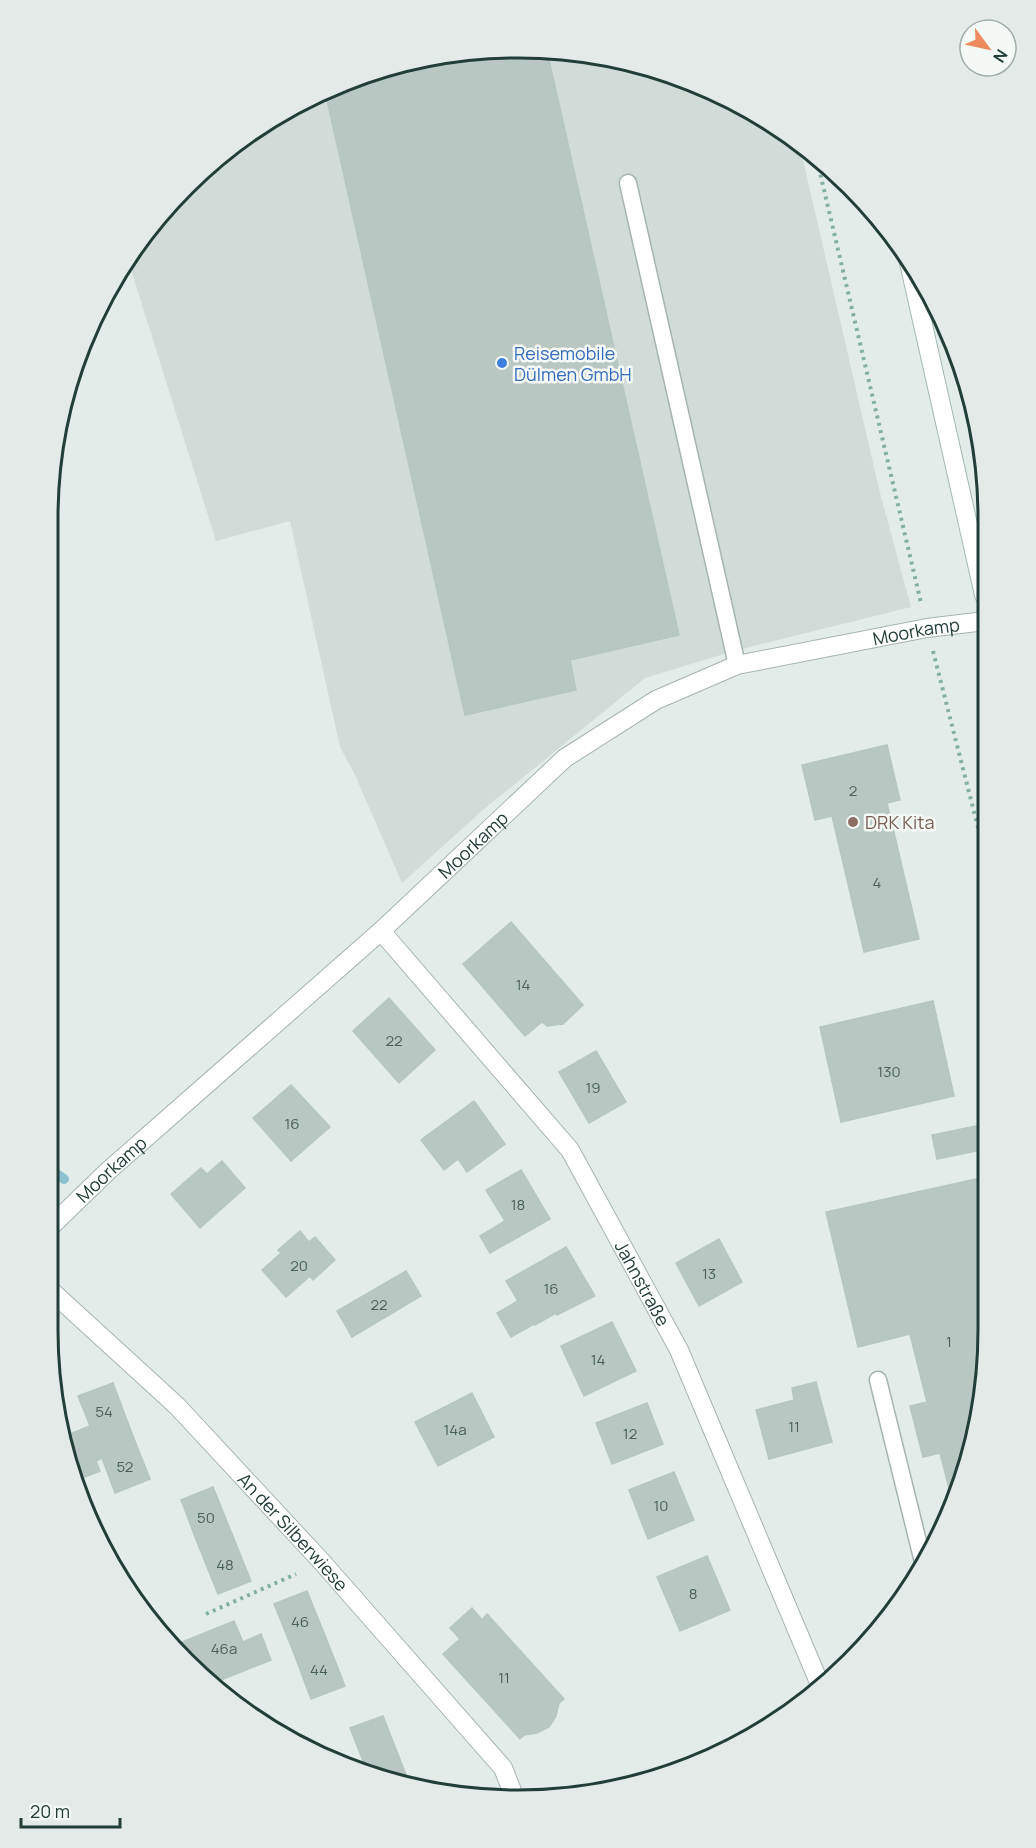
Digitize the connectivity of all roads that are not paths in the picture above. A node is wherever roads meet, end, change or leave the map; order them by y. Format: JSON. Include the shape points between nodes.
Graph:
{"nodes":[{"id":1,"x":628,"y":183,"type":"dead end"},
{"id":2,"x":914,"y":284,"type":"edge"},
{"id":3,"x":978,"y":569,"type":"edge"},
{"id":4,"x":978,"y":622,"type":"edge"},
{"id":5,"x":737,"y":665,"type":"junction"},
{"id":6,"x":381,"y":931,"type":"junction"},
{"id":7,"x":58,"y":1219,"type":"edge"},
{"id":8,"x":58,"y":1297,"type":"edge"},
{"id":9,"x":878,"y":1380,"type":"dead end"},
{"id":10,"x":920,"y":1551,"type":"edge"},
{"id":11,"x":817,"y":1678,"type":"edge"},
{"id":12,"x":512,"y":1790,"type":"edge"}],
"edges":[{"from":1,"to":5,"type":"lane"},
{"from":2,"to":3,"type":"street"},
{"from":4,"to":5,"type":"street","name":"Moorkamp"},
{"from":5,"to":6,"type":"street","name":"Moorkamp","via":[[656,700],[565,758]]},
{"from":6,"to":7,"type":"street","name":"Moorkamp"},
{"from":6,"to":11,"type":"street","name":"Jahnstraße","via":[[570,1150],[679,1350]]},
{"from":8,"to":12,"type":"street","name":"An der Silberwiese","via":[[177,1406],[322,1562],[503,1768]]},
{"from":9,"to":10,"type":"lane"}]}
